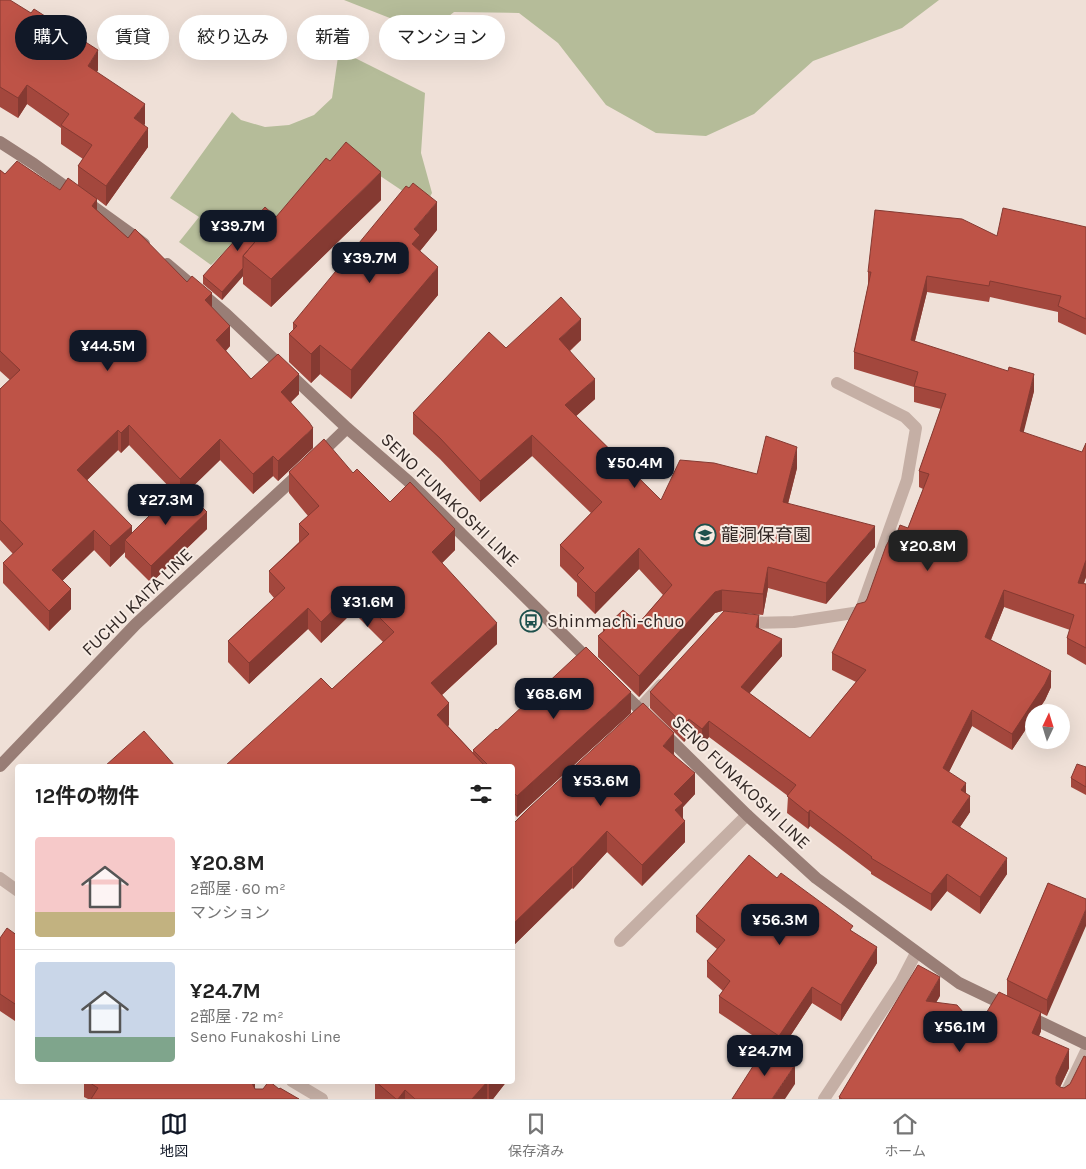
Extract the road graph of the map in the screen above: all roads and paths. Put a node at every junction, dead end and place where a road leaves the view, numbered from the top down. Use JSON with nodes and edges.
{"nodes":[{"id":1,"x":0,"y":142,"type":"edge"},
{"id":2,"x":837,"y":383,"type":"dead end"},
{"id":3,"x":347,"y":428,"type":"junction"},
{"id":4,"x":730,"y":621,"type":"edge"},
{"id":5,"x":671,"y":674,"type":"edge"},
{"id":6,"x":639,"y":714,"type":"junction"},
{"id":7,"x":0,"y":766,"type":"edge"},
{"id":8,"x":747,"y":815,"type":"junction"},
{"id":9,"x":0,"y":878,"type":"edge"},
{"id":10,"x":15,"y":889,"type":"edge"},
{"id":11,"x":620,"y":941,"type":"dead end"},
{"id":12,"x":916,"y":953,"type":"junction"},
{"id":13,"x":1086,"y":1044,"type":"edge"},
{"id":14,"x":1086,"y":1051,"type":"edge"},
{"id":15,"x":297,"y":1084,"type":"edge"},
{"id":16,"x":322,"y":1099,"type":"edge"},
{"id":17,"x":824,"y":1099,"type":"edge"},
{"id":18,"x":1063,"y":1099,"type":"edge"}],
"edges":[{"from":1,"to":3,"type":"main road"},
{"from":2,"to":4,"type":"street"},
{"from":3,"to":6,"type":"main road","name":"SENO FUNAKOSHI LINE"},
{"from":3,"to":7,"type":"main road","name":"FUCHU KAITA LINE"},
{"from":5,"to":6,"type":"street"},
{"from":6,"to":8,"type":"main road","name":"SENO FUNAKOSHI LINE"},
{"from":8,"to":11,"type":"street"},
{"from":8,"to":12,"type":"main road","name":"SENO FUNAKOSHI LINE"},
{"from":9,"to":10,"type":"street"},
{"from":12,"to":13,"type":"main road","name":"SENO FUNAKOSHI LINE"},
{"from":12,"to":17,"type":"street"},
{"from":14,"to":18,"type":"street"},
{"from":15,"to":16,"type":"street"}]}
